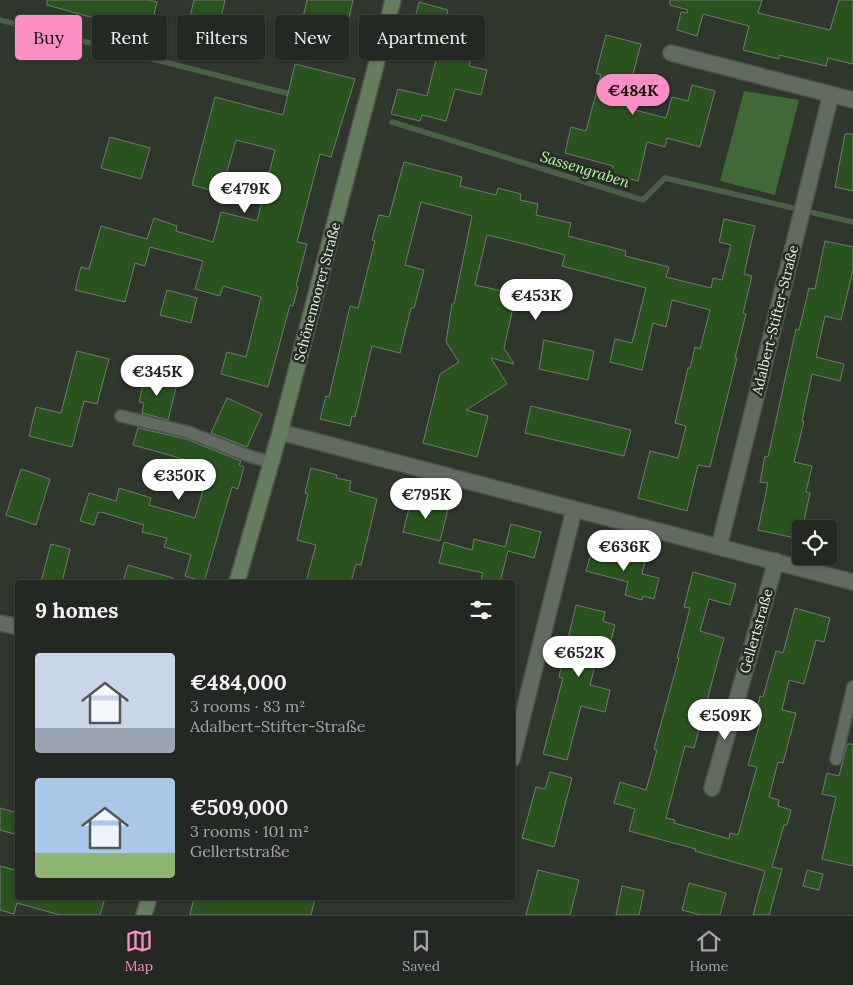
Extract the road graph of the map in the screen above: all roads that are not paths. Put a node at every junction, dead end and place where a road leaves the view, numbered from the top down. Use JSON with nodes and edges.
{"nodes":[{"id":1,"x":393,"y":0,"type":"edge"},
{"id":2,"x":670,"y":52,"type":"dead end"},
{"id":3,"x":831,"y":94,"type":"junction"},
{"id":4,"x":853,"y":100,"type":"edge"},
{"id":5,"x":121,"y":416,"type":"dead end"},
{"id":6,"x":280,"y":432,"type":"junction"},
{"id":7,"x":271,"y":462,"type":"junction"},
{"id":8,"x":574,"y":510,"type":"junction"},
{"id":9,"x":719,"y":547,"type":"junction"},
{"id":10,"x":776,"y":561,"type":"junction"},
{"id":11,"x":238,"y":580,"type":"edge"},
{"id":12,"x":853,"y":582,"type":"edge"},
{"id":13,"x":0,"y":622,"type":"edge"},
{"id":14,"x":15,"y":626,"type":"edge"},
{"id":15,"x":853,"y":687,"type":"edge"},
{"id":16,"x":515,"y":747,"type":"edge"},
{"id":17,"x":836,"y":759,"type":"dead end"},
{"id":18,"x":712,"y":788,"type":"dead end"},
{"id":19,"x":148,"y":900,"type":"edge"},
{"id":20,"x":144,"y":915,"type":"edge"}],
"edges":[{"from":1,"to":6,"type":"street","name":"Schönemoorer Straße"},
{"from":2,"to":3,"type":"street"},
{"from":3,"to":4,"type":"street"},
{"from":3,"to":9,"type":"street","name":"Adalbert-Stifter-Straße"},
{"from":5,"to":7,"type":"lane"},
{"from":6,"to":7,"type":"street","name":"Schönemoorer Straße"},
{"from":6,"to":8,"type":"street"},
{"from":7,"to":11,"type":"street","name":"Schönemoorer Straße"},
{"from":8,"to":9,"type":"street"},
{"from":8,"to":16,"type":"street"},
{"from":9,"to":10,"type":"street"},
{"from":10,"to":12,"type":"street"},
{"from":10,"to":18,"type":"street","name":"Gellertstraße"},
{"from":13,"to":14,"type":"street"},
{"from":15,"to":17,"type":"lane"},
{"from":19,"to":20,"type":"street"}]}
